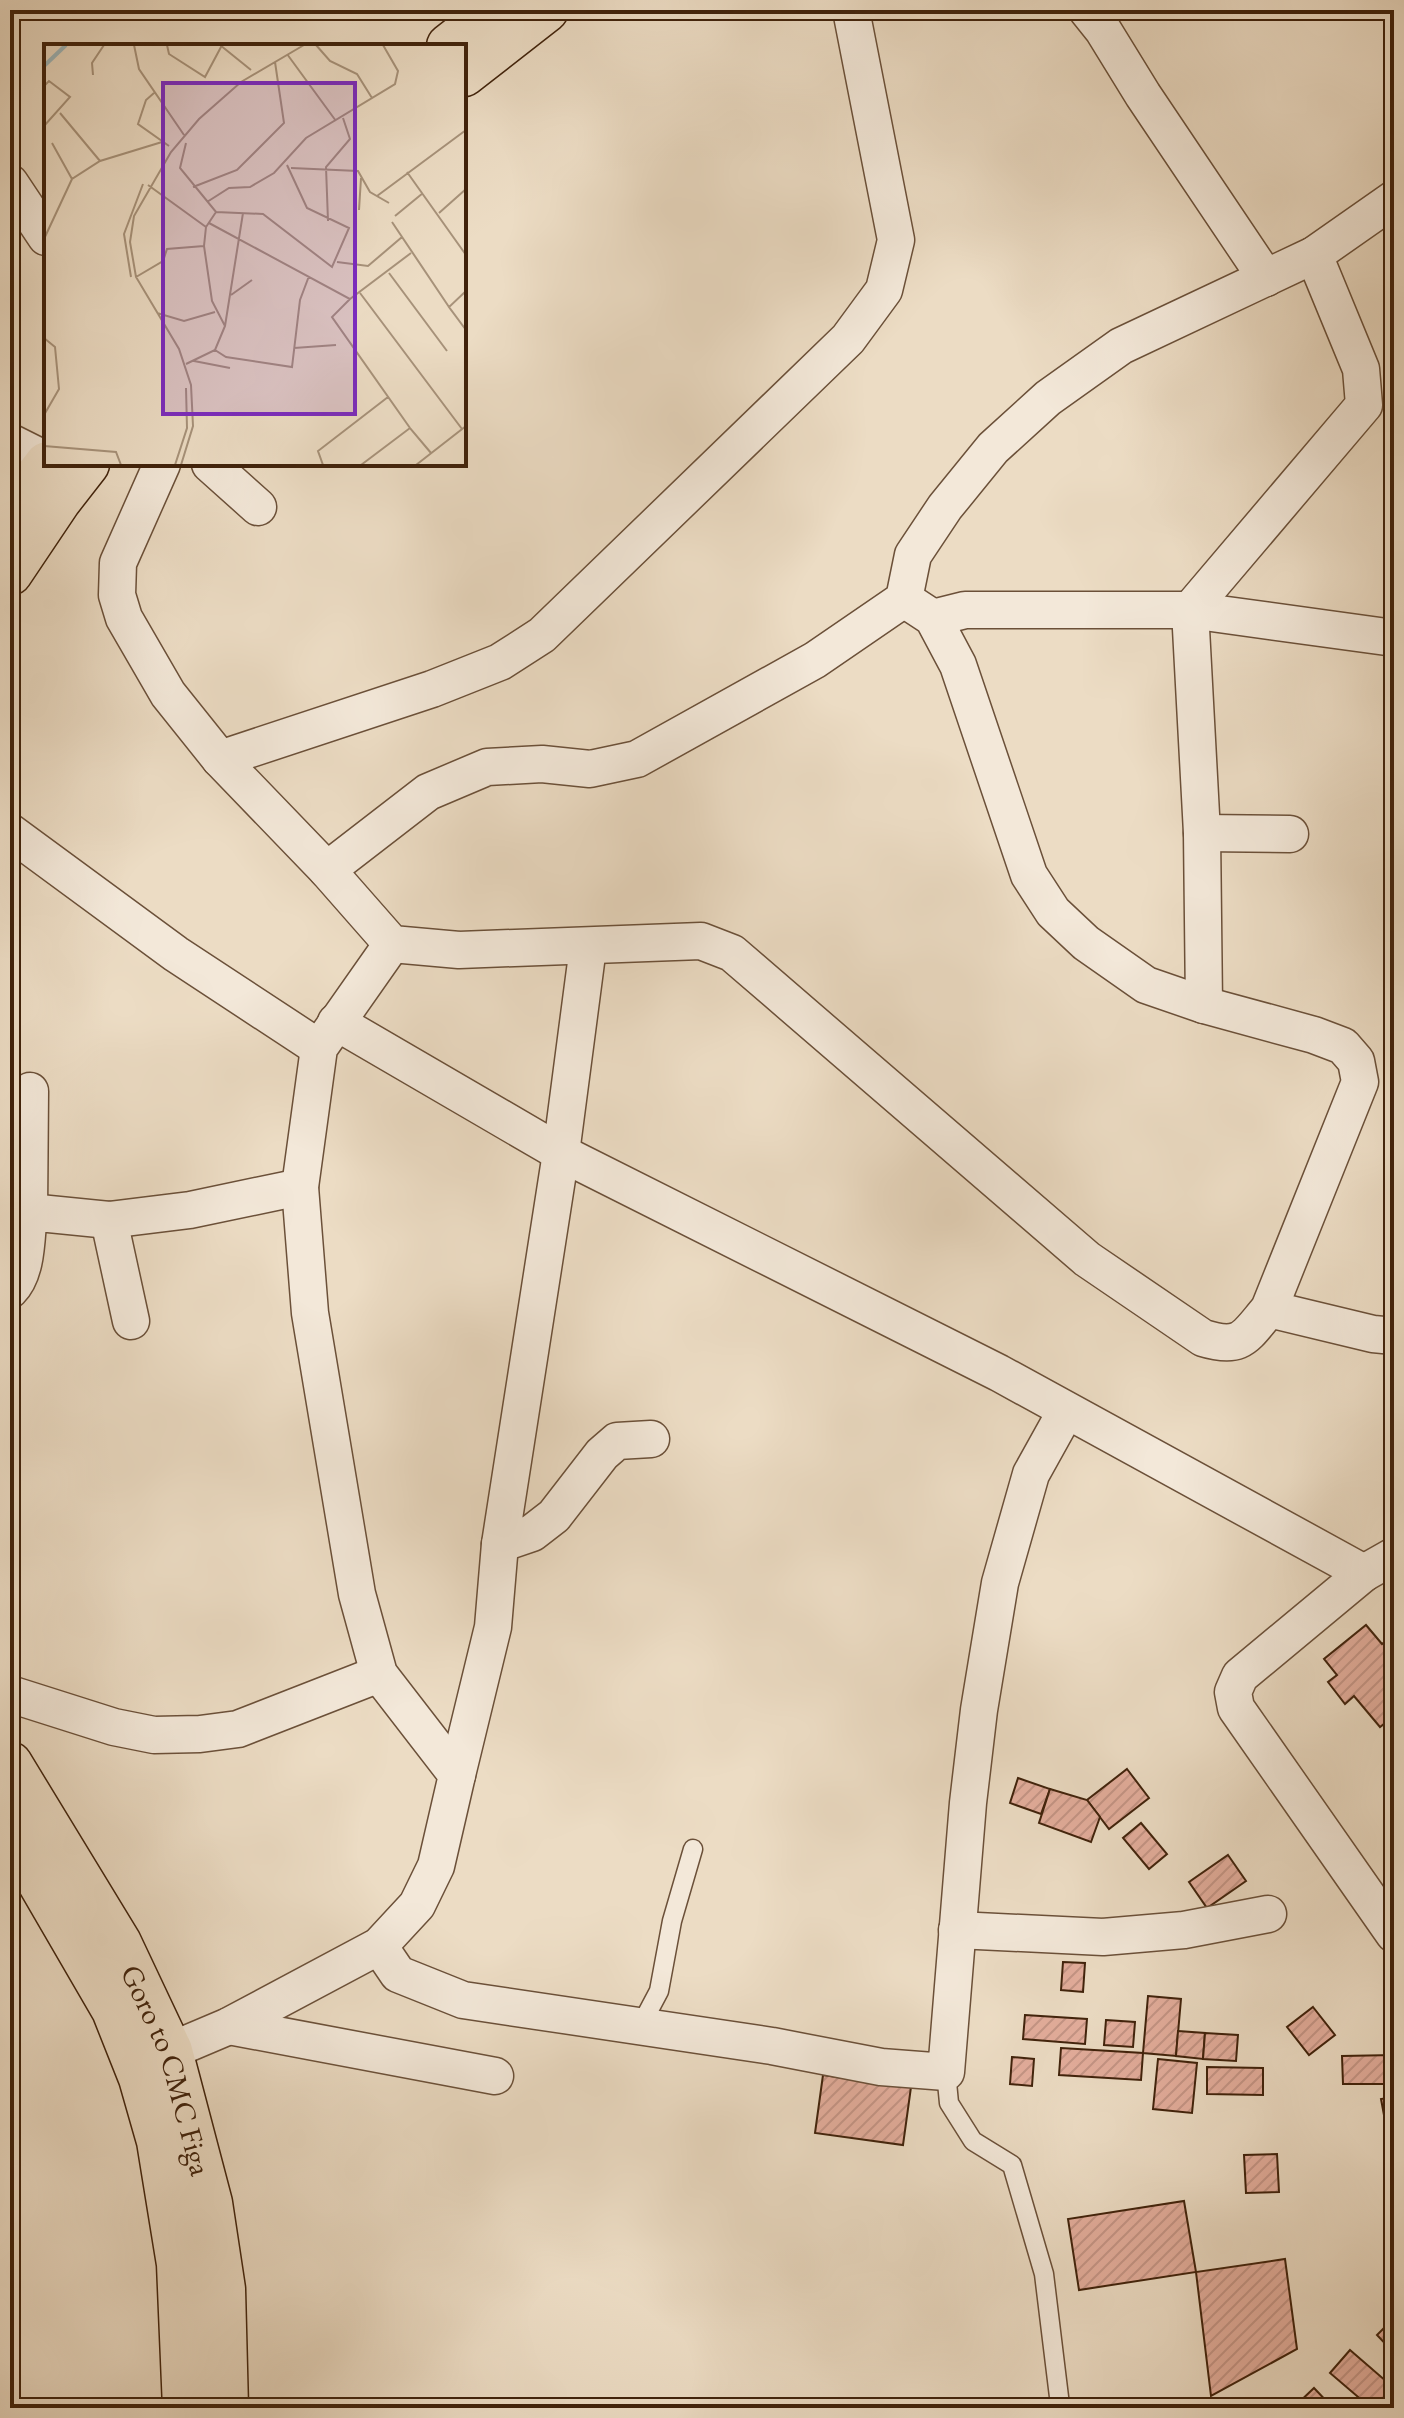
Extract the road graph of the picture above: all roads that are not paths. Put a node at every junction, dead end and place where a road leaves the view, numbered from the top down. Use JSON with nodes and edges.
{"nodes":[{"id":1,"x":495,"y":10,"type":"edge"},
{"id":2,"x":546,"y":10,"type":"edge"},
{"id":3,"x":851,"y":10,"type":"edge"},
{"id":4,"x":1087,"y":10,"type":"edge"},
{"id":5,"x":452,"y":44,"type":"edge"},
{"id":6,"x":466,"y":72,"type":"edge"},
{"id":7,"x":10,"y":183,"type":"edge"},
{"id":8,"x":1394,"y":199,"type":"edge"},
{"id":9,"x":44,"y":234,"type":"edge"},
{"id":10,"x":1314,"y":255,"type":"junction"},
{"id":11,"x":1266,"y":278,"type":"junction"},
{"id":12,"x":10,"y":442,"type":"edge"},
{"id":13,"x":80,"y":466,"type":"edge"},
{"id":14,"x":161,"y":466,"type":"edge"},
{"id":15,"x":212,"y":466,"type":"edge"},
{"id":16,"x":51,"y":475,"type":"edge"},
{"id":17,"x":258,"y":507,"type":"dead end"},
{"id":18,"x":10,"y":512,"type":"edge"},
{"id":19,"x":10,"y":573,"type":"edge"},
{"id":20,"x":918,"y":608,"type":"junction"},
{"id":21,"x":1190,"y":610,"type":"junction"},
{"id":22,"x":1394,"y":638,"type":"edge"},
{"id":23,"x":220,"y":759,"type":"junction"},
{"id":24,"x":10,"y":832,"type":"edge"},
{"id":25,"x":1202,"y":833,"type":"junction"},
{"id":26,"x":1290,"y":834,"type":"dead end"},
{"id":27,"x":327,"y":870,"type":"junction"},
{"id":28,"x":392,"y":944,"type":"junction"},
{"id":29,"x":588,"y":947,"type":"junction"},
{"id":30,"x":1204,"y":1005,"type":"junction"},
{"id":31,"x":328,"y":1035,"type":"junction"},
{"id":32,"x":30,"y":1091,"type":"dead end"},
{"id":33,"x":561,"y":1153,"type":"junction"},
{"id":34,"x":300,"y":1187,"type":"junction"},
{"id":35,"x":29,"y":1212,"type":"junction"},
{"id":36,"x":109,"y":1220,"type":"junction"},
{"id":37,"x":10,"y":1290,"type":"edge"},
{"id":38,"x":1269,"y":1309,"type":"junction"},
{"id":39,"x":131,"y":1321,"type":"dead end"},
{"id":40,"x":1394,"y":1336,"type":"edge"},
{"id":41,"x":1066,"y":1411,"type":"junction"},
{"id":42,"x":651,"y":1439,"type":"dead end"},
{"id":43,"x":500,"y":1544,"type":"junction"},
{"id":44,"x":1379,"y":1565,"type":"edge"},
{"id":45,"x":379,"y":1674,"type":"junction"},
{"id":46,"x":10,"y":1694,"type":"edge"},
{"id":47,"x":10,"y":1764,"type":"edge"},
{"id":48,"x":457,"y":1775,"type":"junction"},
{"id":49,"x":10,"y":1831,"type":"edge"},
{"id":50,"x":693,"y":1849,"type":"dead end"},
{"id":51,"x":1268,"y":1914,"type":"dead end"},
{"id":52,"x":957,"y":1930,"type":"junction"},
{"id":53,"x":1394,"y":1934,"type":"edge"},
{"id":54,"x":379,"y":1946,"type":"junction"},
{"id":55,"x":641,"y":2025,"type":"junction"},
{"id":56,"x":229,"y":2026,"type":"junction"},
{"id":57,"x":170,"y":2051,"type":"junction"},
{"id":58,"x":946,"y":2072,"type":"junction"},
{"id":59,"x":495,"y":2076,"type":"dead end"},
{"id":60,"x":1060,"y":2405,"type":"dead end"},
{"id":61,"x":185,"y":2408,"type":"edge"},
{"id":62,"x":226,"y":2408,"type":"edge"}],
"edges":[{"from":1,"to":5,"type":"main road"},
{"from":2,"to":6,"type":"main road"},
{"from":3,"to":23,"type":"street"},
{"from":4,"to":11,"type":"street"},
{"from":7,"to":9,"type":"street"},
{"from":8,"to":10,"type":"street"},
{"from":10,"to":11,"type":"street"},
{"from":10,"to":21,"type":"street"},
{"from":11,"to":20,"type":"street"},
{"from":12,"to":16,"type":"street"},
{"from":13,"to":16,"type":"main road"},
{"from":14,"to":23,"type":"street"},
{"from":15,"to":17,"type":"street"},
{"from":16,"to":18,"type":"main road"},
{"from":16,"to":19,"type":"main road"},
{"from":20,"to":21,"type":"street"},
{"from":20,"to":27,"type":"street"},
{"from":20,"to":30,"type":"street"},
{"from":21,"to":22,"type":"street"},
{"from":21,"to":25,"type":"street"},
{"from":23,"to":27,"type":"street"},
{"from":24,"to":31,"type":"street"},
{"from":25,"to":26,"type":"street"},
{"from":25,"to":30,"type":"street"},
{"from":27,"to":28,"type":"street"},
{"from":28,"to":29,"type":"street"},
{"from":28,"to":31,"type":"street"},
{"from":29,"to":33,"type":"street"},
{"from":29,"to":38,"type":"street"},
{"from":30,"to":38,"type":"street"},
{"from":31,"to":33,"type":"street"},
{"from":31,"to":34,"type":"street"},
{"from":32,"to":35,"type":"street"},
{"from":33,"to":41,"type":"street"},
{"from":33,"to":43,"type":"street"},
{"from":34,"to":36,"type":"street"},
{"from":34,"to":45,"type":"street"},
{"from":35,"to":36,"type":"street"},
{"from":35,"to":37,"type":"street"},
{"from":36,"to":39,"type":"street"},
{"from":38,"to":40,"type":"street"},
{"from":41,"to":44,"type":"street"},
{"from":41,"to":52,"type":"street"},
{"from":42,"to":43,"type":"street"},
{"from":43,"to":48,"type":"street"},
{"from":44,"to":53,"type":"street"},
{"from":45,"to":46,"type":"street"},
{"from":45,"to":48,"type":"street"},
{"from":47,"to":57,"type":"main road","name":"Goro to CMC Figa"},
{"from":48,"to":54,"type":"street"},
{"from":49,"to":61,"type":"main road"},
{"from":50,"to":55,"type":"lane"},
{"from":51,"to":52,"type":"street"},
{"from":52,"to":58,"type":"street"},
{"from":54,"to":55,"type":"street"},
{"from":54,"to":56,"type":"street"},
{"from":55,"to":58,"type":"street"},
{"from":56,"to":57,"type":"street"},
{"from":56,"to":59,"type":"street"},
{"from":57,"to":62,"type":"main road","name":"Goro to CMC Figa"},
{"from":58,"to":60,"type":"lane"}]}
